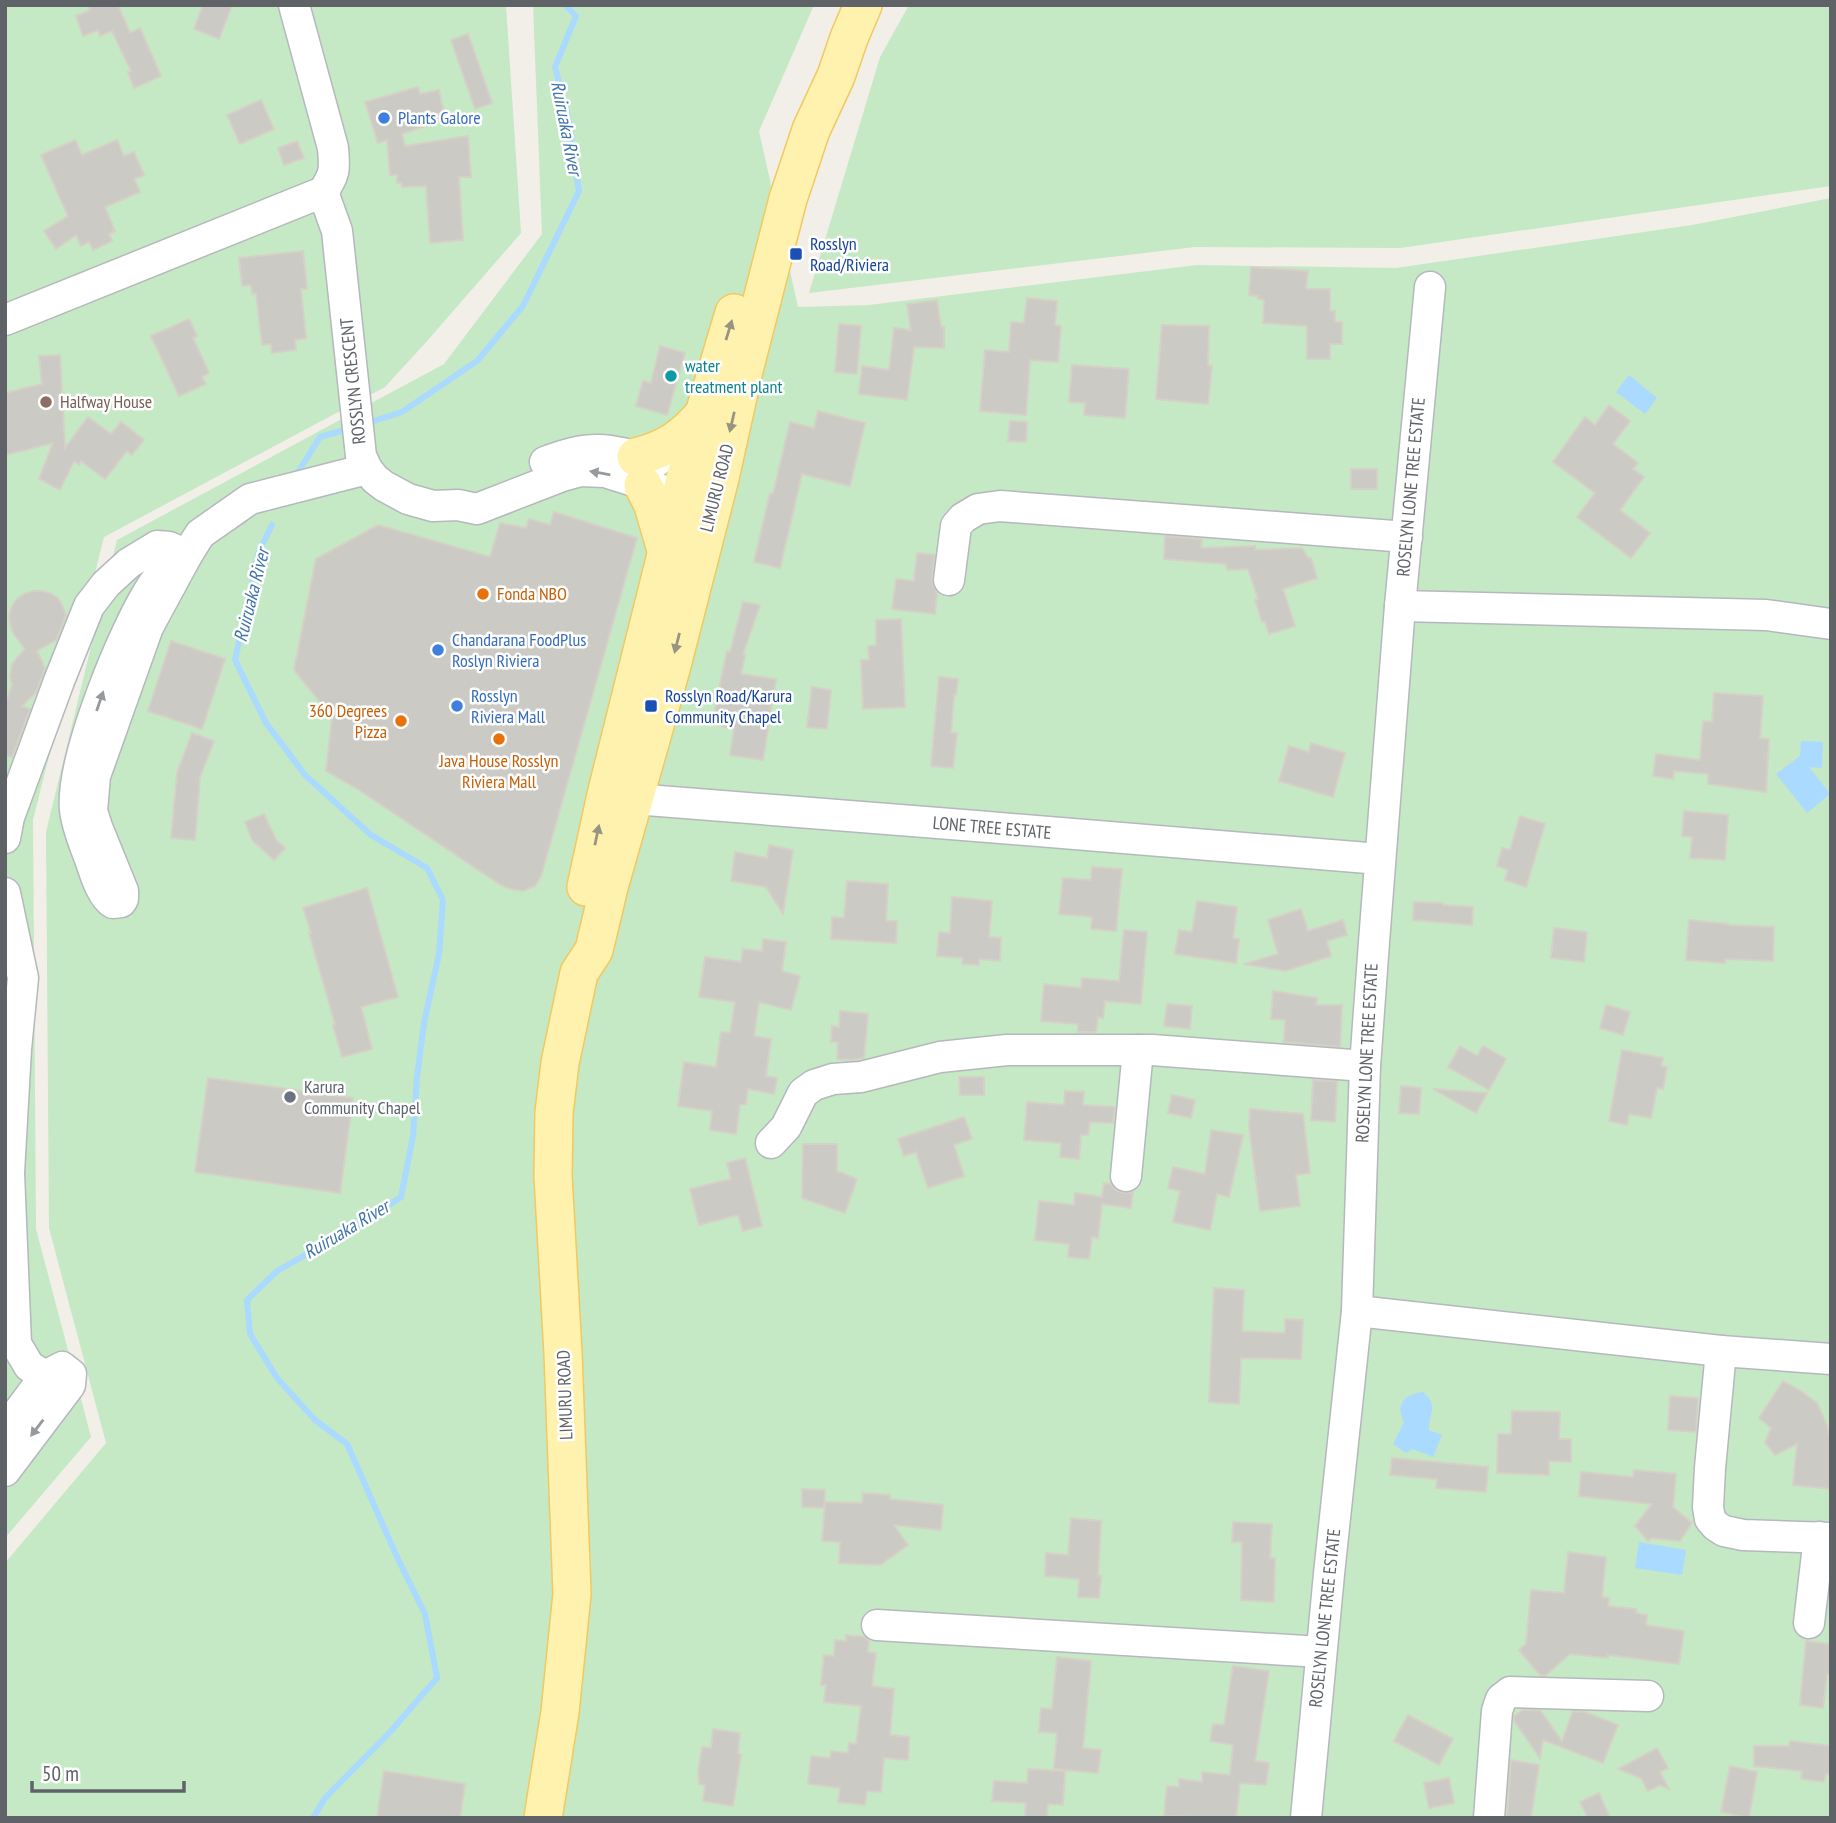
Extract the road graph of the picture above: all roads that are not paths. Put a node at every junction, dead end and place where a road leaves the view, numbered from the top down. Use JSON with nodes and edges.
{"nodes":[{"id":1,"x":294,"y":5,"type":"edge"},
{"id":2,"x":840,"y":5,"type":"edge"},
{"id":3,"x":863,"y":5,"type":"edge"},
{"id":4,"x":323,"y":192,"type":"junction"},
{"id":5,"x":1430,"y":287,"type":"dead end"},
{"id":6,"x":5,"y":320,"type":"edge"},
{"id":7,"x":704,"y":414,"type":"junction"},
{"id":8,"x":367,"y":469,"type":"junction"},
{"id":9,"x":639,"y":471,"type":"junction"},
{"id":10,"x":700,"y":487,"type":"junction"},
{"id":11,"x":1407,"y":537,"type":"junction"},
{"id":12,"x":666,"y":551,"type":"junction"},
{"id":13,"x":187,"y":555,"type":"junction"},
{"id":14,"x":950,"y":580,"type":"dead end"},
{"id":15,"x":1400,"y":606,"type":"junction"},
{"id":16,"x":1831,"y":624,"type":"edge"},
{"id":17,"x":620,"y":797,"type":"junction"},
{"id":18,"x":5,"y":838,"type":"edge"},
{"id":19,"x":1380,"y":859,"type":"junction"},
{"id":20,"x":5,"y":893,"type":"edge"},
{"id":21,"x":1138,"y":1050,"type":"junction"},
{"id":22,"x":1365,"y":1066,"type":"junction"},
{"id":23,"x":771,"y":1143,"type":"dead end"},
{"id":24,"x":1126,"y":1176,"type":"dead end"},
{"id":25,"x":1357,"y":1311,"type":"junction"},
{"id":26,"x":1721,"y":1351,"type":"junction"},
{"id":27,"x":1831,"y":1359,"type":"edge"},
{"id":28,"x":46,"y":1376,"type":"junction"},
{"id":29,"x":5,"y":1430,"type":"edge"},
{"id":30,"x":5,"y":1471,"type":"edge"},
{"id":31,"x":1825,"y":1537,"type":"edge"},
{"id":32,"x":1810,"y":1623,"type":"dead end"},
{"id":33,"x":877,"y":1625,"type":"dead end"},
{"id":34,"x":1321,"y":1652,"type":"junction"},
{"id":35,"x":1648,"y":1696,"type":"dead end"},
{"id":36,"x":543,"y":1818,"type":"edge"},
{"id":37,"x":1306,"y":1818,"type":"edge"},
{"id":38,"x":1489,"y":1818,"type":"edge"}],
"edges":[{"from":1,"to":4,"type":"street"},
{"from":7,"to":2,"type":"main road","name":"LIMURU ROAD","one_way":true},
{"from":3,"to":10,"type":"main road","name":"LIMURU ROAD","one_way":true},
{"from":4,"to":6,"type":"street"},
{"from":4,"to":8,"type":"street","name":"ROSSLYN CRESCENT"},
{"from":5,"to":11,"type":"street","name":"ROSELYN LONE TREE ESTATE"},
{"from":7,"to":9,"type":"main road"},
{"from":7,"to":10,"type":"main road","name":"LIMURU ROAD"},
{"from":8,"to":9,"type":"street","name":"ROSSLYN CRESCENT"},
{"from":8,"to":13,"type":"street"},
{"from":9,"to":10,"type":"street"},
{"from":9,"to":12,"type":"main road"},
{"from":10,"to":12,"type":"main road","name":"LIMURU ROAD"},
{"from":10,"to":17,"type":"main road","name":"LIMURU ROAD","one_way":true},
{"from":11,"to":14,"type":"street"},
{"from":11,"to":15,"type":"street","name":"ROSELYN LONE TREE ESTATE"},
{"from":12,"to":17,"type":"main road","name":"LIMURU ROAD"},
{"from":13,"to":13,"type":"street","one_way":true},
{"from":13,"to":18,"type":"street"},
{"from":15,"to":16,"type":"street"},
{"from":15,"to":19,"type":"street","name":"ROSELYN LONE TREE ESTATE"},
{"from":17,"to":19,"type":"street","name":"LONE TREE ESTATE"},
{"from":17,"to":36,"type":"main road","name":"LIMURU ROAD"},
{"from":19,"to":22,"type":"street","name":"ROSELYN LONE TREE ESTATE"},
{"from":20,"to":28,"type":"street"},
{"from":21,"to":22,"type":"street"},
{"from":21,"to":23,"type":"street"},
{"from":21,"to":24,"type":"street"},
{"from":22,"to":25,"type":"street","name":"ROSELYN LONE TREE ESTATE"},
{"from":25,"to":26,"type":"street"},
{"from":25,"to":34,"type":"street","name":"ROSELYN LONE TREE ESTATE"},
{"from":26,"to":27,"type":"street"},
{"from":26,"to":31,"type":"street"},
{"from":28,"to":29,"type":"street"},
{"from":28,"to":30,"type":"street","one_way":true},
{"from":31,"to":32,"type":"street"},
{"from":33,"to":34,"type":"street"},
{"from":34,"to":37,"type":"street","name":"ROSELYN LONE TREE ESTATE"},
{"from":35,"to":38,"type":"street"}]}
